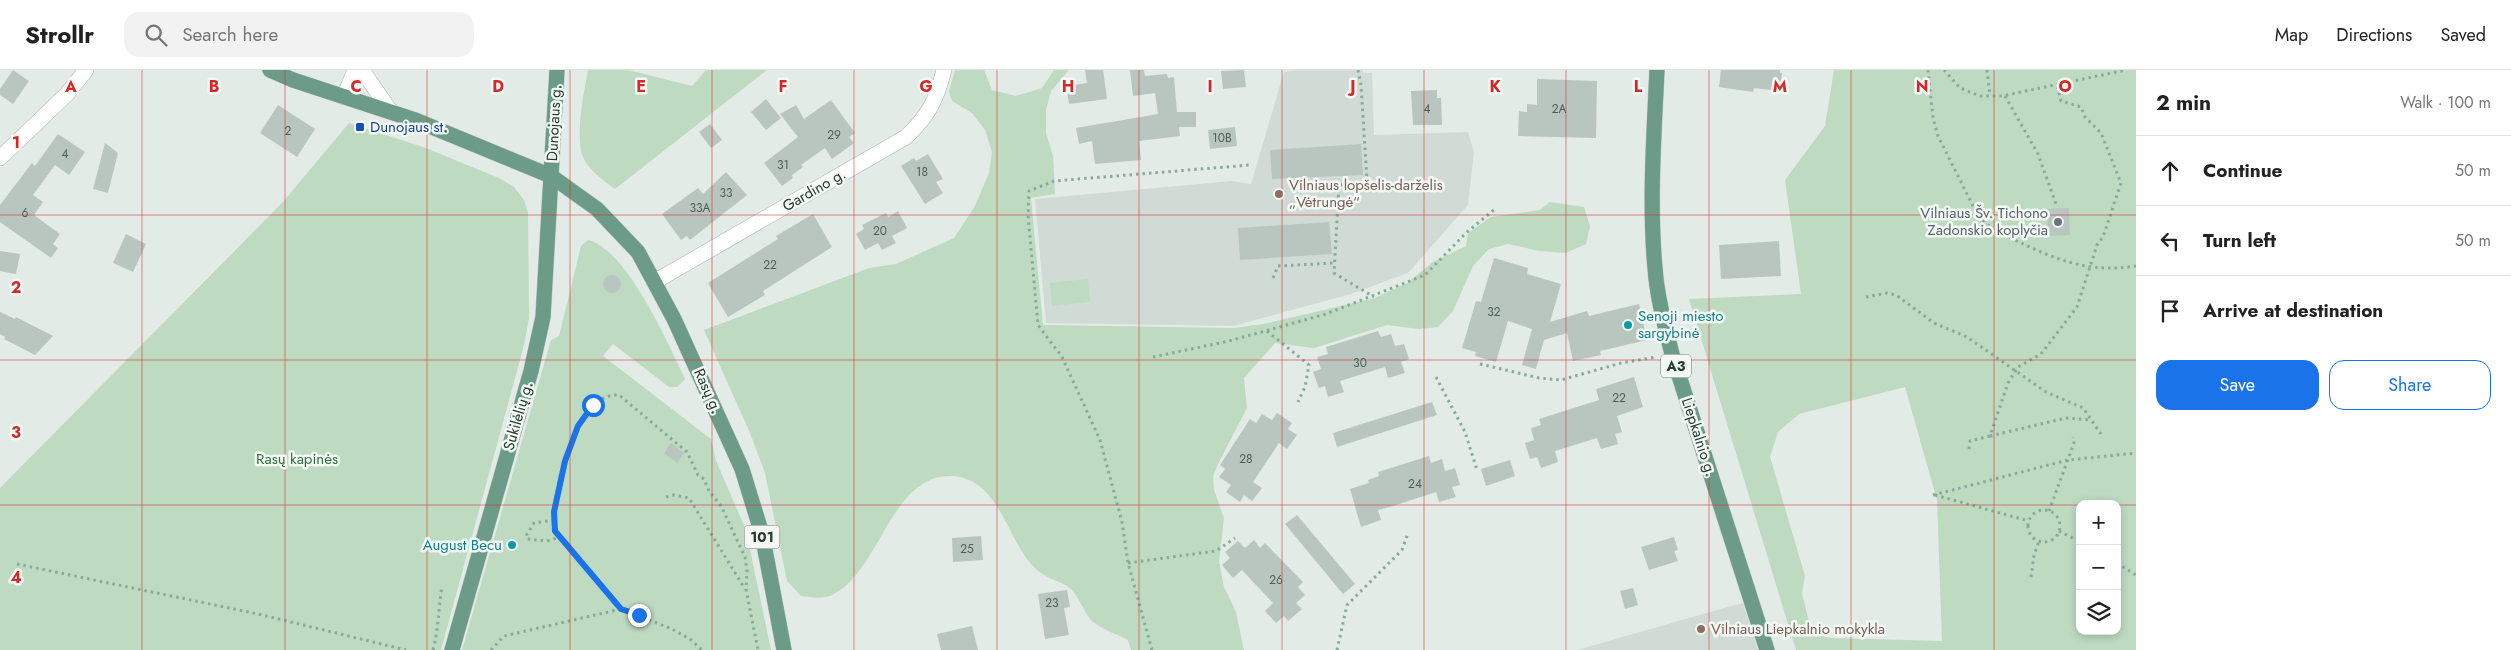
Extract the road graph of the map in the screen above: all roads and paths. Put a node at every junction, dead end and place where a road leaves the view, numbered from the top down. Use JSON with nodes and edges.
{"nodes":[{"id":1,"x":86,"y":70,"type":"edge"},
{"id":2,"x":270,"y":70,"type":"edge"},
{"id":3,"x":356,"y":70,"type":"edge"},
{"id":4,"x":362,"y":70,"type":"edge"},
{"id":5,"x":557,"y":70,"type":"edge"},
{"id":6,"x":944,"y":70,"type":"edge"},
{"id":7,"x":1358,"y":70,"type":"edge"},
{"id":8,"x":1657,"y":70,"type":"edge"},
{"id":9,"x":1928,"y":70,"type":"edge"},
{"id":10,"x":1944,"y":70,"type":"edge"},
{"id":11,"x":1987,"y":70,"type":"edge"},
{"id":12,"x":2126,"y":70,"type":"edge"},
{"id":13,"x":2058,"y":85,"type":"junction"},
{"id":14,"x":1990,"y":96,"type":"junction"},
{"id":15,"x":2005,"y":96,"type":"junction"},
{"id":16,"x":344,"y":97,"type":"junction"},
{"id":17,"x":391,"y":112,"type":"junction"},
{"id":18,"x":0,"y":158,"type":"edge"},
{"id":19,"x":1250,"y":165,"type":"dead end"},
{"id":20,"x":551,"y":176,"type":"junction"},
{"id":21,"x":2056,"y":204,"type":"dead end"},
{"id":22,"x":1495,"y":209,"type":"dead end"},
{"id":23,"x":1334,"y":262,"type":"junction"},
{"id":24,"x":2136,"y":266,"type":"edge"},
{"id":25,"x":2088,"y":268,"type":"junction"},
{"id":26,"x":1273,"y":278,"type":"dead end"},
{"id":27,"x":654,"y":282,"type":"junction"},
{"id":28,"x":1374,"y":297,"type":"junction"},
{"id":29,"x":1866,"y":298,"type":"dead end"},
{"id":30,"x":1267,"y":330,"type":"junction"},
{"id":31,"x":1672,"y":354,"type":"junction"},
{"id":32,"x":1153,"y":357,"type":"dead end"},
{"id":33,"x":1480,"y":364,"type":"dead end"},
{"id":34,"x":2016,"y":370,"type":"junction"},
{"id":35,"x":1436,"y":377,"type":"dead end"},
{"id":36,"x":1298,"y":402,"type":"dead end"},
{"id":37,"x":2091,"y":420,"type":"junction"},
{"id":38,"x":2100,"y":434,"type":"dead end"},
{"id":39,"x":1990,"y":436,"type":"junction"},
{"id":40,"x":2073,"y":437,"type":"dead end"},
{"id":41,"x":1969,"y":449,"type":"dead end"},
{"id":42,"x":2136,"y":453,"type":"edge"},
{"id":43,"x":2068,"y":460,"type":"junction"},
{"id":44,"x":1477,"y":470,"type":"dead end"},
{"id":45,"x":666,"y":497,"type":"dead end"},
{"id":46,"x":2049,"y":511,"type":"junction"},
{"id":47,"x":554,"y":520,"type":"junction"},
{"id":48,"x":2029,"y":521,"type":"junction"},
{"id":49,"x":2059,"y":531,"type":"junction"},
{"id":50,"x":1408,"y":533,"type":"dead end"},
{"id":51,"x":560,"y":537,"type":"junction"},
{"id":52,"x":1235,"y":538,"type":"dead end"},
{"id":53,"x":2076,"y":540,"type":"edge"},
{"id":54,"x":2039,"y":541,"type":"junction"},
{"id":55,"x":1128,"y":563,"type":"junction"},
{"id":56,"x":17,"y":564,"type":"dead end"},
{"id":57,"x":2121,"y":566,"type":"edge"},
{"id":58,"x":2136,"y":575,"type":"edge"},
{"id":59,"x":2031,"y":578,"type":"dead end"},
{"id":60,"x":442,"y":587,"type":"dead end"},
{"id":61,"x":746,"y":589,"type":"junction"},
{"id":62,"x":621,"y":609,"type":"junction"},
{"id":63,"x":406,"y":650,"type":"edge"},
{"id":64,"x":433,"y":650,"type":"edge"},
{"id":65,"x":452,"y":650,"type":"edge"},
{"id":66,"x":491,"y":650,"type":"edge"},
{"id":67,"x":702,"y":650,"type":"edge"},
{"id":68,"x":758,"y":650,"type":"edge"},
{"id":69,"x":784,"y":650,"type":"edge"},
{"id":70,"x":1152,"y":650,"type":"edge"},
{"id":71,"x":1337,"y":650,"type":"edge"},
{"id":72,"x":1767,"y":650,"type":"edge"}],
"edges":[{"from":1,"to":18,"type":"street"},
{"from":2,"to":16,"type":"main road","number":"101"},
{"from":3,"to":16,"type":"street"},
{"from":4,"to":17,"type":"street"},
{"from":5,"to":20,"type":"main road","name":"Dunojaus g."},
{"from":6,"to":27,"type":"street","name":"Gardino g."},
{"from":7,"to":23,"type":"path"},
{"from":8,"to":31,"type":"main road","name":"Liepkalnio g.","number":"A3"},
{"from":9,"to":25,"type":"path"},
{"from":10,"to":14,"type":"path"},
{"from":11,"to":14,"type":"path"},
{"from":12,"to":13,"type":"path"},
{"from":13,"to":15,"type":"path"},
{"from":13,"to":25,"type":"path"},
{"from":14,"to":15,"type":"path"},
{"from":15,"to":21,"type":"path"},
{"from":16,"to":17,"type":"main road","number":"101"},
{"from":17,"to":20,"type":"main road","number":"101"},
{"from":19,"to":55,"type":"path"},
{"from":20,"to":27,"type":"main road","name":"Rasų g.","number":"101"},
{"from":20,"to":65,"type":"main road","name":"Sukilėlių g."},
{"from":22,"to":28,"type":"path"},
{"from":23,"to":26,"type":"path"},
{"from":23,"to":28,"type":"path"},
{"from":24,"to":25,"type":"path"},
{"from":25,"to":34,"type":"path"},
{"from":27,"to":69,"type":"main road","name":"Rasų g.","number":"101"},
{"from":28,"to":30,"type":"path"},
{"from":29,"to":34,"type":"path"},
{"from":30,"to":32,"type":"path"},
{"from":30,"to":36,"type":"path"},
{"from":31,"to":33,"type":"path"},
{"from":31,"to":72,"type":"main road","name":"Liepkalnio g.","number":"A3"},
{"from":34,"to":37,"type":"path"},
{"from":34,"to":39,"type":"path"},
{"from":35,"to":44,"type":"path"},
{"from":37,"to":38,"type":"path"},
{"from":37,"to":39,"type":"path"},
{"from":39,"to":41,"type":"path"},
{"from":40,"to":43,"type":"path"},
{"from":42,"to":43,"type":"path"},
{"from":43,"to":46,"type":"path"},
{"from":43,"to":48,"type":"path"},
{"from":45,"to":61,"type":"path"},
{"from":46,"to":48,"type":"path"},
{"from":46,"to":49,"type":"path"},
{"from":47,"to":51,"type":"path"},
{"from":47,"to":51,"type":"path"},
{"from":47,"to":61,"type":"path"},
{"from":48,"to":54,"type":"path"},
{"from":49,"to":53,"type":"path"},
{"from":49,"to":54,"type":"path"},
{"from":50,"to":71,"type":"path"},
{"from":51,"to":62,"type":"path"},
{"from":52,"to":55,"type":"path"},
{"from":54,"to":59,"type":"path"},
{"from":55,"to":70,"type":"path"},
{"from":56,"to":63,"type":"path"},
{"from":57,"to":58,"type":"path"},
{"from":60,"to":64,"type":"path"},
{"from":61,"to":68,"type":"path"},
{"from":62,"to":66,"type":"path"},
{"from":62,"to":67,"type":"path"}]}
